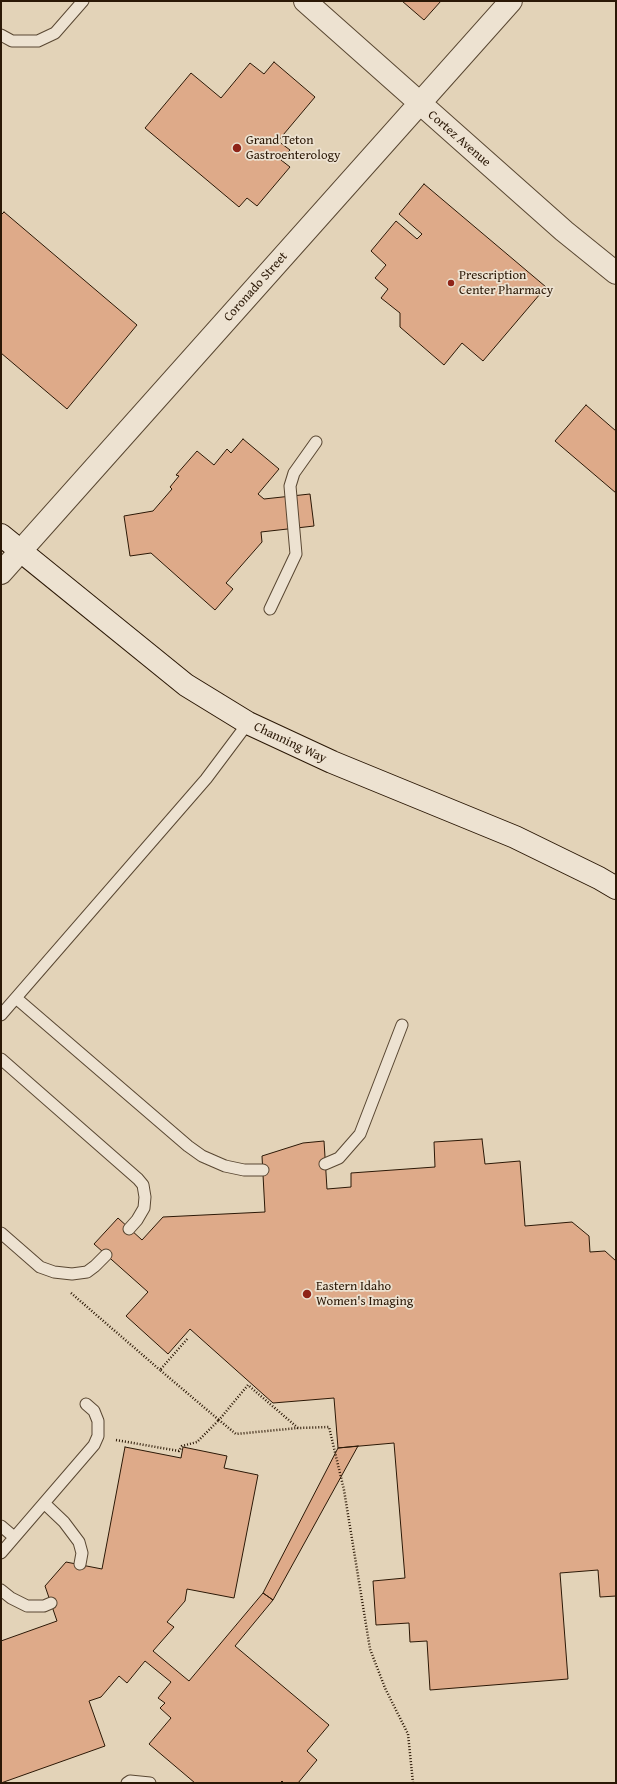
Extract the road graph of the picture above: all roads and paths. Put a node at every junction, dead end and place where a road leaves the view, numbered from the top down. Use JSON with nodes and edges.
{"nodes":[{"id":1,"x":83,"y":1,"type":"edge"},
{"id":2,"x":305,"y":1,"type":"edge"},
{"id":3,"x":511,"y":1,"type":"edge"},
{"id":4,"x":1,"y":35,"type":"edge"},
{"id":5,"x":420,"y":104,"type":"junction"},
{"id":6,"x":616,"y":273,"type":"edge"},
{"id":7,"x":316,"y":442,"type":"dead end"},
{"id":8,"x":1,"y":535,"type":"edge"},
{"id":9,"x":20,"y":552,"type":"junction"},
{"id":10,"x":1,"y":574,"type":"edge"},
{"id":11,"x":270,"y":609,"type":"dead end"},
{"id":12,"x":248,"y":723,"type":"junction"},
{"id":13,"x":616,"y":888,"type":"edge"},
{"id":14,"x":16,"y":998,"type":"junction"},
{"id":15,"x":1,"y":1015,"type":"edge"},
{"id":16,"x":402,"y":1025,"type":"dead end"},
{"id":17,"x":1,"y":1059,"type":"edge"},
{"id":18,"x":325,"y":1164,"type":"dead end"},
{"id":19,"x":263,"y":1170,"type":"dead end"},
{"id":20,"x":130,"y":1229,"type":"dead end"},
{"id":21,"x":1,"y":1233,"type":"edge"},
{"id":22,"x":106,"y":1255,"type":"dead end"},
{"id":23,"x":69,"y":1288,"type":"dead end"},
{"id":24,"x":188,"y":1338,"type":"dead end"},
{"id":25,"x":160,"y":1370,"type":"junction"},
{"id":26,"x":86,"y":1404,"type":"dead end"},
{"id":27,"x":219,"y":1420,"type":"junction"},
{"id":28,"x":298,"y":1428,"type":"junction"},
{"id":29,"x":114,"y":1440,"type":"dead end"},
{"id":30,"x":44,"y":1503,"type":"junction"},
{"id":31,"x":1,"y":1526,"type":"edge"},
{"id":32,"x":14,"y":1538,"type":"junction"},
{"id":33,"x":1,"y":1553,"type":"edge"},
{"id":34,"x":80,"y":1564,"type":"dead end"},
{"id":35,"x":1,"y":1590,"type":"edge"},
{"id":36,"x":51,"y":1603,"type":"dead end"},
{"id":37,"x":127,"y":1783,"type":"edge"},
{"id":38,"x":150,"y":1783,"type":"edge"},
{"id":39,"x":413,"y":1783,"type":"edge"}],
"edges":[{"from":1,"to":4,"type":"lane"},
{"from":2,"to":5,"type":"street","name":"Cortez Avenue"},
{"from":3,"to":5,"type":"street","name":"Coronado Street"},
{"from":5,"to":6,"type":"street","name":"Cortez Avenue"},
{"from":5,"to":9,"type":"street","name":"Coronado Street"},
{"from":7,"to":11,"type":"lane"},
{"from":8,"to":9,"type":"street","name":"Channing Way"},
{"from":9,"to":10,"type":"street","name":"Coronado Street"},
{"from":9,"to":12,"type":"street","name":"Channing Way"},
{"from":12,"to":13,"type":"street","name":"Channing Way"},
{"from":12,"to":14,"type":"lane"},
{"from":14,"to":15,"type":"lane"},
{"from":14,"to":19,"type":"lane"},
{"from":16,"to":18,"type":"lane"},
{"from":17,"to":20,"type":"lane"},
{"from":21,"to":22,"type":"lane"},
{"from":23,"to":25,"type":"path"},
{"from":24,"to":25,"type":"path"},
{"from":25,"to":27,"type":"path"},
{"from":26,"to":30,"type":"lane"},
{"from":27,"to":28,"type":"path"},
{"from":27,"to":28,"type":"path"},
{"from":27,"to":29,"type":"path"},
{"from":28,"to":39,"type":"path"},
{"from":30,"to":32,"type":"lane"},
{"from":30,"to":34,"type":"lane"},
{"from":31,"to":32,"type":"lane"},
{"from":32,"to":33,"type":"lane"},
{"from":35,"to":36,"type":"lane"},
{"from":37,"to":38,"type":"lane"}]}
